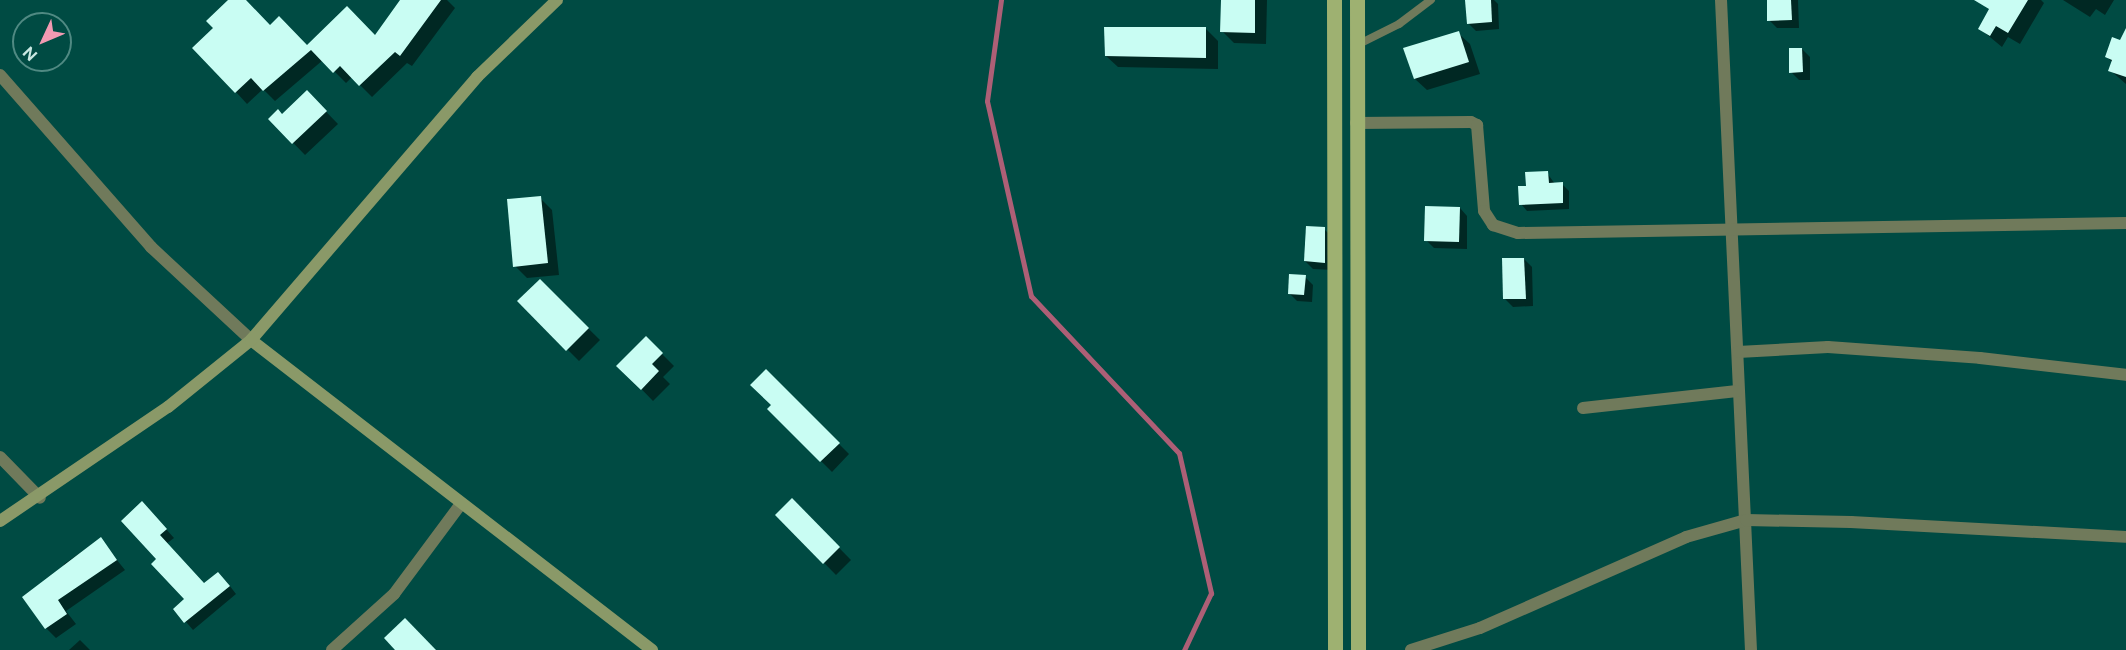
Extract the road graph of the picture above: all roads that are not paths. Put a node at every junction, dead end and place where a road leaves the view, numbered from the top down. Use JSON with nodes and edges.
{"nodes":[{"id":1,"x":557,"y":0,"type":"edge"},
{"id":2,"x":1334,"y":0,"type":"edge"},
{"id":3,"x":1357,"y":0,"type":"edge"},
{"id":4,"x":1431,"y":0,"type":"edge"},
{"id":5,"x":1721,"y":0,"type":"edge"},
{"id":6,"x":1356,"y":46,"type":"junction"},
{"id":7,"x":0,"y":75,"type":"edge"},
{"id":8,"x":1356,"y":123,"type":"junction"},
{"id":9,"x":2126,"y":223,"type":"edge"},
{"id":10,"x":1731,"y":231,"type":"junction"},
{"id":11,"x":251,"y":340,"type":"junction"},
{"id":12,"x":1738,"y":352,"type":"junction"},
{"id":13,"x":2126,"y":375,"type":"edge"},
{"id":14,"x":1737,"y":391,"type":"junction"},
{"id":15,"x":1583,"y":408,"type":"dead end"},
{"id":16,"x":0,"y":458,"type":"edge"},
{"id":17,"x":40,"y":498,"type":"junction"},
{"id":18,"x":460,"y":505,"type":"junction"},
{"id":19,"x":1746,"y":520,"type":"junction"},
{"id":20,"x":0,"y":521,"type":"edge"},
{"id":21,"x":2126,"y":537,"type":"edge"},
{"id":22,"x":336,"y":649,"type":"edge"},
{"id":23,"x":652,"y":650,"type":"edge"},
{"id":24,"x":1335,"y":650,"type":"edge"},
{"id":25,"x":1358,"y":650,"type":"edge"},
{"id":26,"x":1411,"y":650,"type":"edge"},
{"id":27,"x":1751,"y":650,"type":"edge"}],
"edges":[{"from":1,"to":11,"type":"street"},
{"from":2,"to":24,"type":"main road"},
{"from":3,"to":6,"type":"main road"},
{"from":4,"to":6,"type":"lane"},
{"from":5,"to":10,"type":"street"},
{"from":6,"to":8,"type":"main road"},
{"from":7,"to":11,"type":"street"},
{"from":8,"to":10,"type":"street"},
{"from":8,"to":25,"type":"main road"},
{"from":9,"to":10,"type":"street"},
{"from":10,"to":12,"type":"street"},
{"from":11,"to":17,"type":"street"},
{"from":11,"to":18,"type":"street"},
{"from":12,"to":13,"type":"street"},
{"from":12,"to":14,"type":"street"},
{"from":14,"to":15,"type":"street"},
{"from":14,"to":19,"type":"street"},
{"from":16,"to":17,"type":"street"},
{"from":17,"to":20,"type":"street"},
{"from":18,"to":22,"type":"street"},
{"from":18,"to":23,"type":"street"},
{"from":19,"to":21,"type":"street"},
{"from":19,"to":26,"type":"street"},
{"from":19,"to":27,"type":"street"}]}
